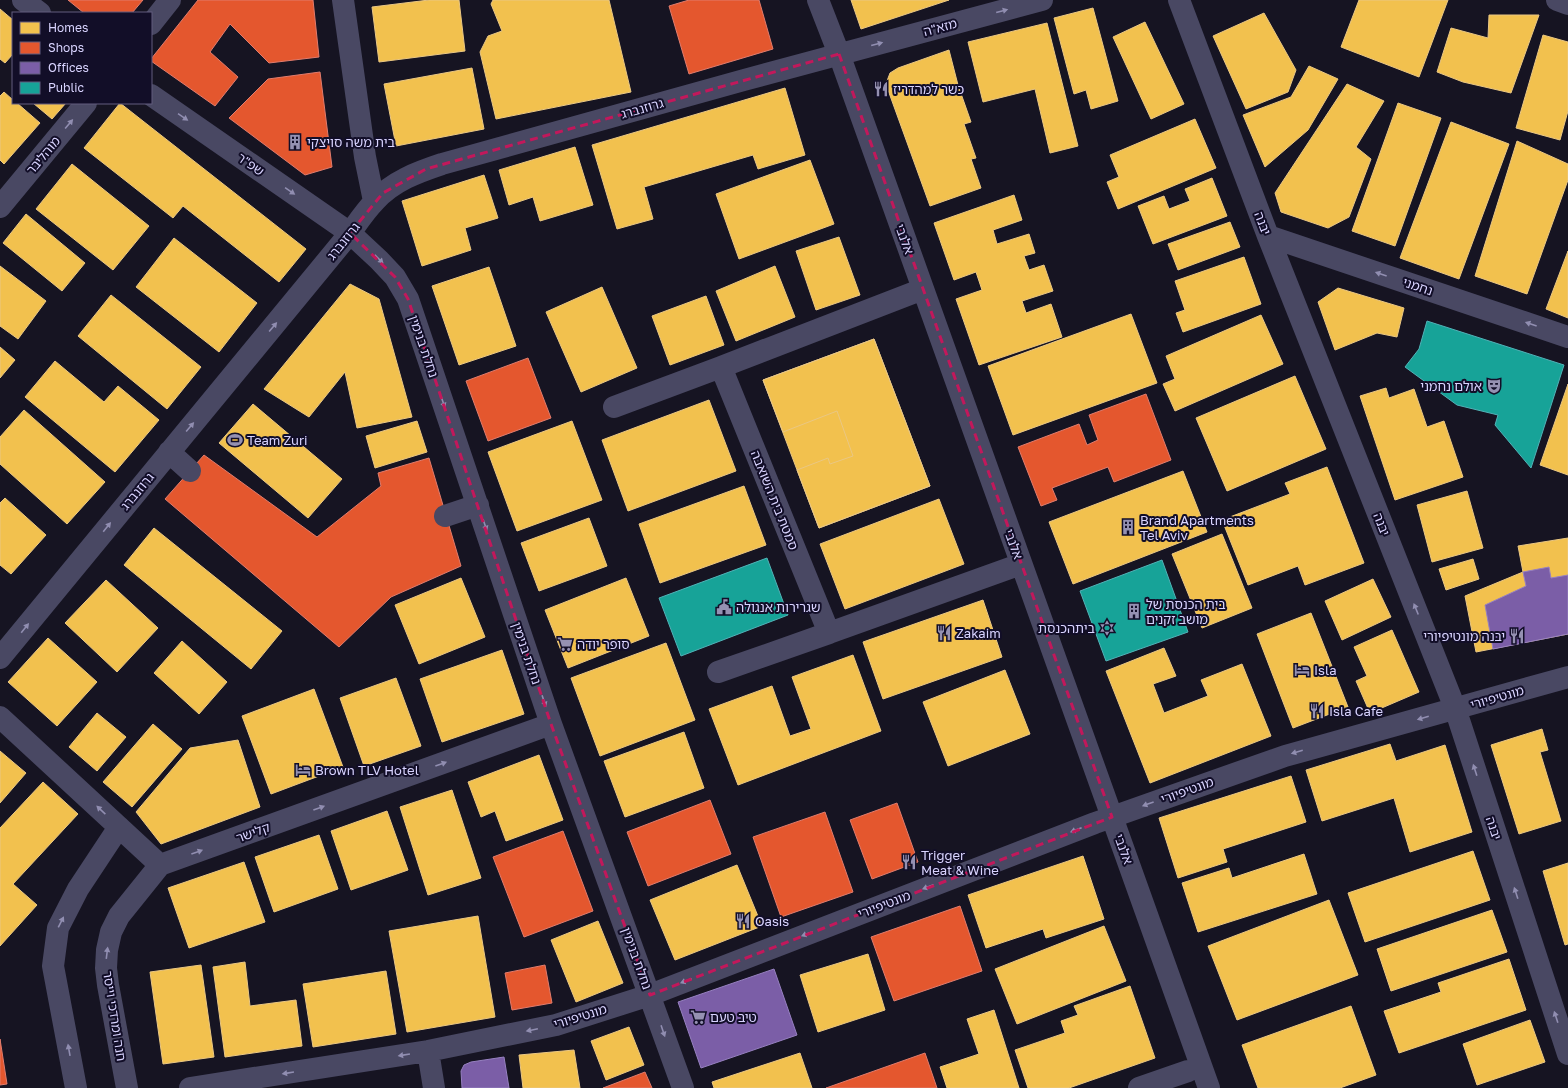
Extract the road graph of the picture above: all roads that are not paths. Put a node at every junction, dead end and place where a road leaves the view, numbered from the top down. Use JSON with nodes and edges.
{"nodes":[{"id":1,"x":23,"y":0,"type":"edge"},
{"id":2,"x":170,"y":0,"type":"edge"},
{"id":3,"x":343,"y":0,"type":"edge"},
{"id":4,"x":818,"y":0,"type":"edge"},
{"id":5,"x":1042,"y":0,"type":"edge"},
{"id":6,"x":1179,"y":0,"type":"edge"},
{"id":7,"x":1557,"y":0,"type":"edge"},
{"id":8,"x":1568,"y":4,"type":"edge"},
{"id":9,"x":39,"y":12,"type":"edge"},
{"id":10,"x":152,"y":23,"type":"edge"},
{"id":11,"x":839,"y":54,"type":"junction"},
{"id":12,"x":152,"y":96,"type":"edge"},
{"id":13,"x":85,"y":104,"type":"edge"},
{"id":14,"x":374,"y":201,"type":"junction"},
{"id":15,"x":0,"y":208,"type":"edge"},
{"id":16,"x":350,"y":233,"type":"junction"},
{"id":17,"x":1268,"y":236,"type":"junction"},
{"id":18,"x":923,"y":289,"type":"junction"},
{"id":19,"x":1568,"y":337,"type":"edge"},
{"id":20,"x":721,"y":367,"type":"junction"},
{"id":21,"x":614,"y":407,"type":"dead end"},
{"id":22,"x":169,"y":452,"type":"junction"},
{"id":23,"x":190,"y":471,"type":"dead end"},
{"id":24,"x":478,"y":505,"type":"junction"},
{"id":25,"x":446,"y":516,"type":"dead end"},
{"id":26,"x":1021,"y":564,"type":"junction"},
{"id":27,"x":829,"y":633,"type":"junction"},
{"id":28,"x":0,"y":658,"type":"edge"},
{"id":29,"x":718,"y":672,"type":"dead end"},
{"id":30,"x":1568,"y":677,"type":"edge"},
{"id":31,"x":1455,"y":708,"type":"junction"},
{"id":32,"x":0,"y":717,"type":"edge"},
{"id":33,"x":551,"y":724,"type":"junction"},
{"id":34,"x":1112,"y":817,"type":"junction"},
{"id":35,"x":119,"y":827,"type":"junction"},
{"id":36,"x":160,"y":865,"type":"junction"},
{"id":37,"x":650,"y":995,"type":"junction"},
{"id":38,"x":428,"y":1051,"type":"junction"},
{"id":39,"x":1568,"y":1054,"type":"edge"},
{"id":40,"x":1188,"y":1071,"type":"dead end"},
{"id":41,"x":1144,"y":1086,"type":"edge"},
{"id":42,"x":76,"y":1088,"type":"edge"},
{"id":43,"x":127,"y":1088,"type":"edge"},
{"id":44,"x":190,"y":1088,"type":"edge"},
{"id":45,"x":434,"y":1088,"type":"edge"},
{"id":46,"x":683,"y":1088,"type":"edge"},
{"id":47,"x":1208,"y":1088,"type":"edge"}],
"edges":[{"from":1,"to":9,"type":"street"},
{"from":2,"to":10,"type":"street"},
{"from":3,"to":14,"type":"street"},
{"from":4,"to":11,"type":"street","name":"אלנבי"},
{"from":11,"to":5,"type":"street","name":"מזא\"ה","one_way":true},
{"from":6,"to":17,"type":"street","name":"יבנה"},
{"from":7,"to":8,"type":"street"},
{"from":11,"to":14,"type":"street","name":"גרוזנברג"},
{"from":11,"to":18,"type":"street","name":"אלנבי"},
{"from":12,"to":16,"type":"street","name":"שפ\"ר","one_way":true},
{"from":15,"to":13,"type":"street","name":"מוהליבר","one_way":true},
{"from":14,"to":16,"type":"street","name":"גרוזנברג"},
{"from":22,"to":16,"type":"street","name":"גרוזנברג","one_way":true},
{"from":16,"to":24,"type":"street","name":"נחלת בנימין","one_way":true},
{"from":19,"to":17,"type":"street","name":"נחמני","one_way":true},
{"from":31,"to":17,"type":"street","name":"יבנה","one_way":true},
{"from":18,"to":20,"type":"street"},
{"from":18,"to":26,"type":"street","name":"אלנבי"},
{"from":20,"to":21,"type":"street"},
{"from":20,"to":27,"type":"street","name":"סמטת בית השואבה"},
{"from":22,"to":23,"type":"street"},
{"from":28,"to":22,"type":"street","name":"גרוזנברג","one_way":true},
{"from":24,"to":25,"type":"street"},
{"from":24,"to":33,"type":"street","name":"נחלת בנימין","one_way":true},
{"from":26,"to":27,"type":"street"},
{"from":26,"to":34,"type":"street","name":"אלנבי"},
{"from":27,"to":29,"type":"street"},
{"from":30,"to":31,"type":"street","name":"מונטיפיורי"},
{"from":31,"to":34,"type":"street","name":"מונטיפיורי","one_way":true},
{"from":39,"to":31,"type":"street","name":"יבנה","one_way":true},
{"from":35,"to":32,"type":"street","one_way":true},
{"from":36,"to":33,"type":"street","name":"קלישר","one_way":true},
{"from":33,"to":37,"type":"street","name":"נחלת בנימין"},
{"from":34,"to":37,"type":"street","name":"מונטיפיורי","one_way":true},
{"from":34,"to":47,"type":"street","name":"אלנבי"},
{"from":35,"to":36,"type":"street"},
{"from":42,"to":35,"type":"street","one_way":true},
{"from":43,"to":36,"type":"street","name":"חנה ומרדכי וייסר","one_way":true},
{"from":37,"to":38,"type":"street","name":"מונטיפיורי","one_way":true},
{"from":37,"to":46,"type":"street","name":"נחלת בנימין","one_way":true},
{"from":38,"to":44,"type":"street","name":"מונטיפיורי","one_way":true},
{"from":38,"to":45,"type":"street"},
{"from":40,"to":41,"type":"street"}]}
